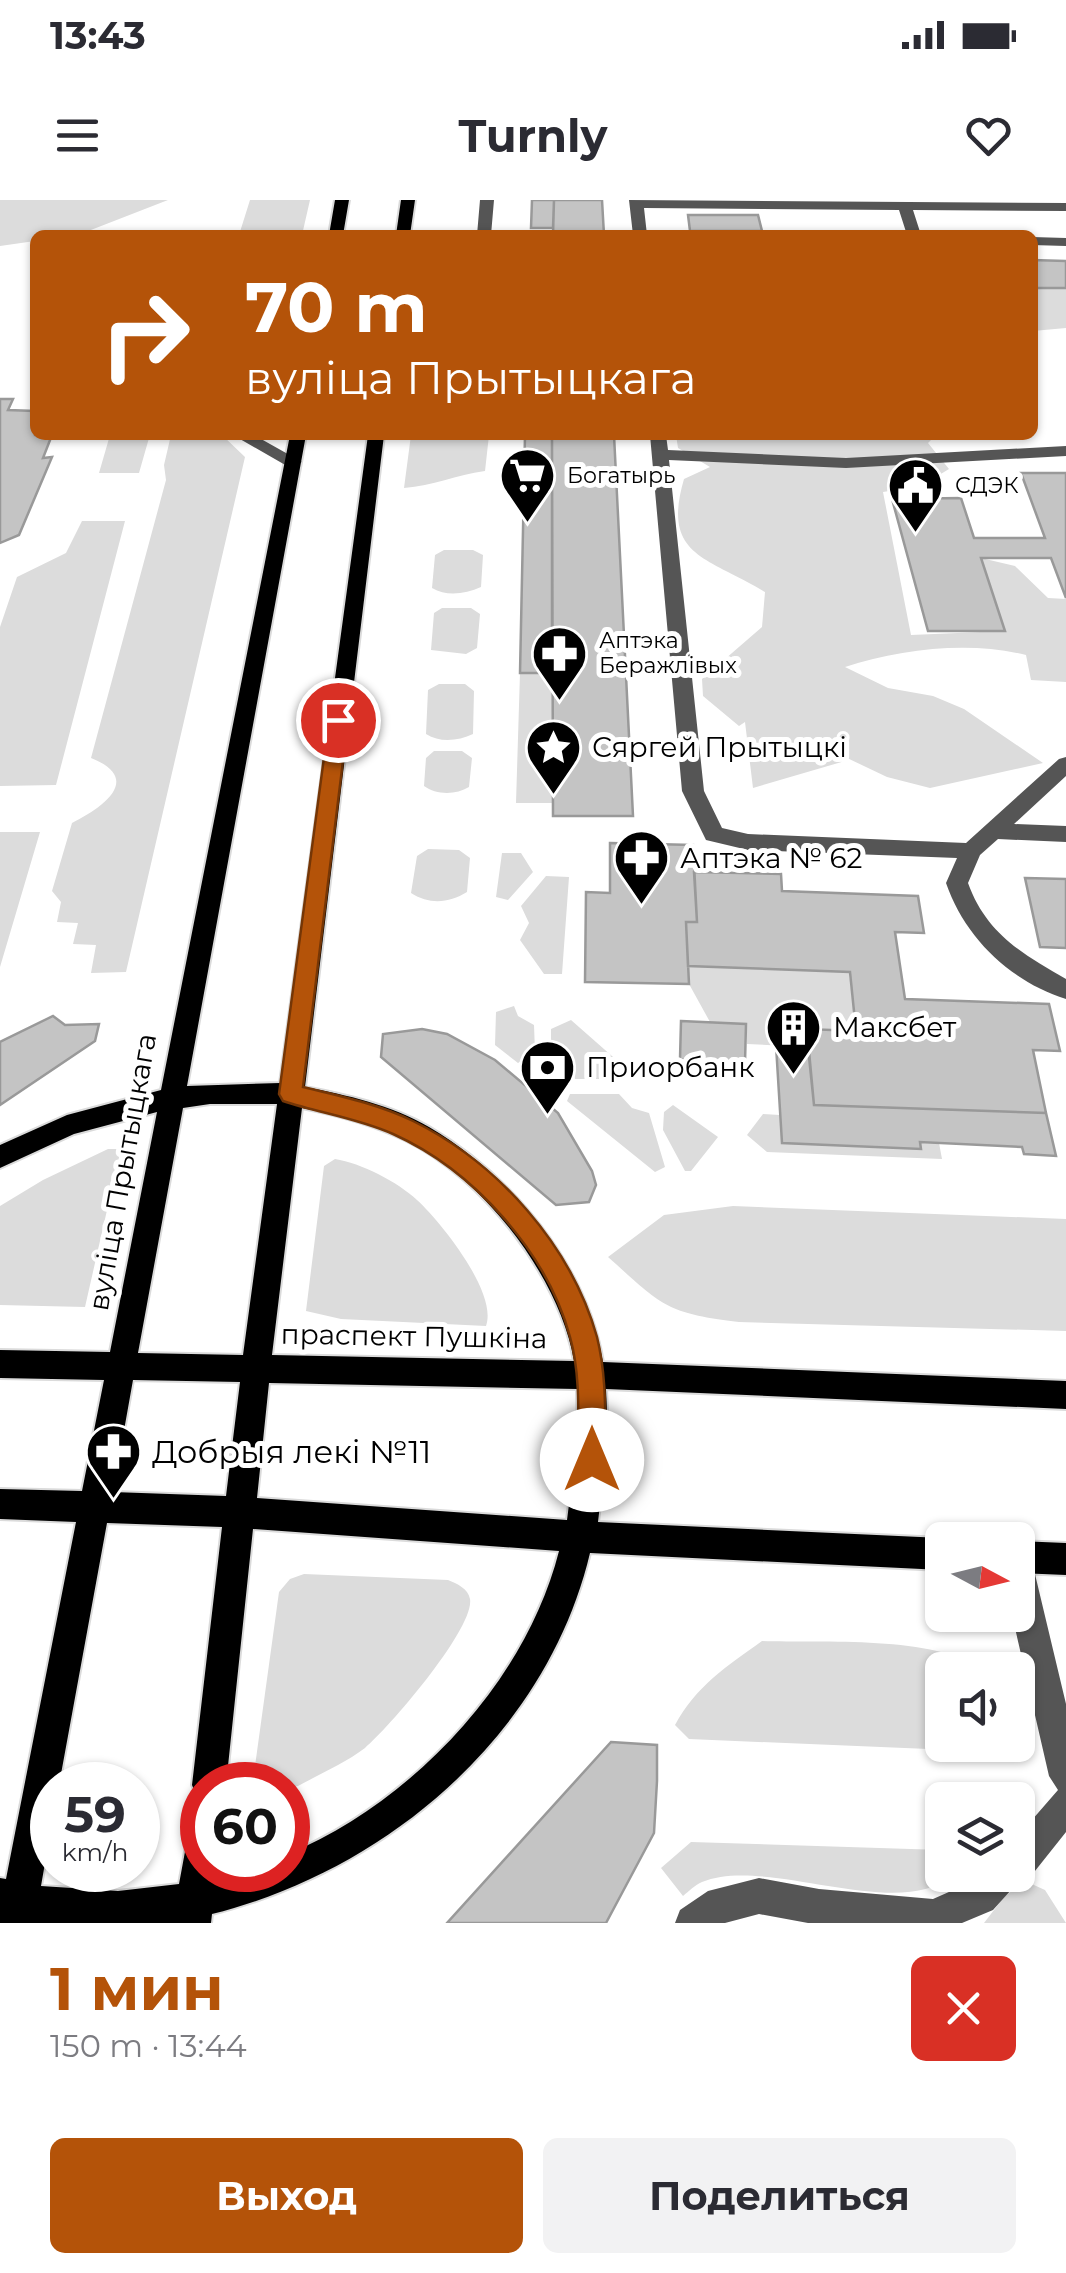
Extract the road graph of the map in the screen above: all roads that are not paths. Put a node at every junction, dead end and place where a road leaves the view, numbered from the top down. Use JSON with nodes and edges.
{"nodes":[{"id":1,"x":342,"y":200,"type":"edge"},
{"id":2,"x":408,"y":200,"type":"edge"},
{"id":3,"x":487,"y":200,"type":"edge"},
{"id":4,"x":636,"y":202,"type":"edge"},
{"id":5,"x":904,"y":206,"type":"junction"},
{"id":6,"x":1066,"y":206,"type":"edge"},
{"id":7,"x":337,"y":230,"type":"edge"},
{"id":8,"x":404,"y":230,"type":"edge"},
{"id":9,"x":484,"y":230,"type":"edge"},
{"id":10,"x":639,"y":230,"type":"edge"},
{"id":11,"x":912,"y":230,"type":"edge"},
{"id":12,"x":1038,"y":241,"type":"edge"},
{"id":13,"x":1066,"y":242,"type":"edge"},
{"id":14,"x":251,"y":440,"type":"edge"},
{"id":15,"x":297,"y":440,"type":"edge"},
{"id":16,"x":375,"y":440,"type":"edge"},
{"id":17,"x":659,"y":445,"type":"edge"},
{"id":18,"x":1066,"y":451,"type":"edge"},
{"id":19,"x":293,"y":462,"type":"junction"},
{"id":20,"x":1066,"y":764,"type":"edge"},
{"id":21,"x":992,"y":831,"type":"junction"},
{"id":22,"x":1066,"y":834,"type":"edge"},
{"id":23,"x":972,"y":852,"type":"junction"},
{"id":24,"x":1066,"y":990,"type":"edge"},
{"id":25,"x":291,"y":1094,"type":"junction"},
{"id":26,"x":174,"y":1095,"type":"junction"},
{"id":27,"x":0,"y":1157,"type":"edge"},
{"id":28,"x":0,"y":1364,"type":"edge"},
{"id":29,"x":256,"y":1367,"type":"junction"},
{"id":30,"x":124,"y":1368,"type":"junction"},
{"id":31,"x":590,"y":1375,"type":"junction"},
{"id":32,"x":1066,"y":1396,"type":"edge"},
{"id":33,"x":0,"y":1504,"type":"edge"},
{"id":34,"x":98,"y":1506,"type":"junction"},
{"id":35,"x":239,"y":1512,"type":"junction"},
{"id":36,"x":580,"y":1537,"type":"junction"},
{"id":37,"x":925,"y":1553,"type":"edge"},
{"id":38,"x":1035,"y":1558,"type":"edge"},
{"id":39,"x":1066,"y":1559,"type":"edge"},
{"id":40,"x":1032,"y":1632,"type":"edge"},
{"id":41,"x":212,"y":1762,"type":"edge"},
{"id":42,"x":1066,"y":1776,"type":"edge"},
{"id":43,"x":1066,"y":1804,"type":"edge"},
{"id":44,"x":1035,"y":1841,"type":"edge"},
{"id":45,"x":985,"y":1892,"type":"edge"},
{"id":46,"x":12,"y":1907,"type":"edge"},
{"id":47,"x":195,"y":1912,"type":"edge"},
{"id":48,"x":693,"y":1923,"type":"edge"}],
"edges":[{"from":1,"to":7,"type":"main road"},
{"from":2,"to":8,"type":"main road"},
{"from":3,"to":9,"type":"lane"},
{"from":4,"to":5,"type":"lane"},
{"from":4,"to":10,"type":"lane"},
{"from":5,"to":6,"type":"lane"},
{"from":5,"to":11,"type":"lane"},
{"from":12,"to":13,"type":"lane"},
{"from":14,"to":19,"type":"lane"},
{"from":15,"to":19,"type":"main road","name":"вуліца Прытыцкага"},
{"from":16,"to":25,"type":"main road"},
{"from":17,"to":18,"type":"lane"},
{"from":17,"to":23,"type":"lane"},
{"from":19,"to":26,"type":"main road","name":"вуліца Прытыцкага"},
{"from":20,"to":21,"type":"lane"},
{"from":21,"to":22,"type":"lane"},
{"from":21,"to":23,"type":"lane"},
{"from":23,"to":24,"type":"lane"},
{"from":25,"to":26,"type":"main road"},
{"from":25,"to":29,"type":"main road"},
{"from":25,"to":31,"type":"main road"},
{"from":26,"to":27,"type":"main road"},
{"from":26,"to":30,"type":"main road","name":"вуліца Прытыцкага"},
{"from":28,"to":30,"type":"main road","name":"праспект Пушкіна"},
{"from":29,"to":30,"type":"main road","name":"праспект Пушкіна"},
{"from":29,"to":31,"type":"main road","name":"праспект Пушкіна"},
{"from":29,"to":35,"type":"main road"},
{"from":30,"to":34,"type":"main road","name":"вуліца Прытыцкага"},
{"from":31,"to":32,"type":"main road","name":"праспект Пушкіна"},
{"from":31,"to":36,"type":"main road"},
{"from":33,"to":34,"type":"main road"},
{"from":34,"to":35,"type":"main road"},
{"from":34,"to":46,"type":"main road","name":"вуліца Прытыцкага"},
{"from":35,"to":36,"type":"main road"},
{"from":35,"to":41,"type":"main road"},
{"from":36,"to":37,"type":"main road"},
{"from":36,"to":47,"type":"main road"},
{"from":38,"to":39,"type":"main road"},
{"from":40,"to":42,"type":"lane"},
{"from":43,"to":44,"type":"lane"},
{"from":45,"to":48,"type":"lane"},
{"from":46,"to":47,"type":"main road"}]}
